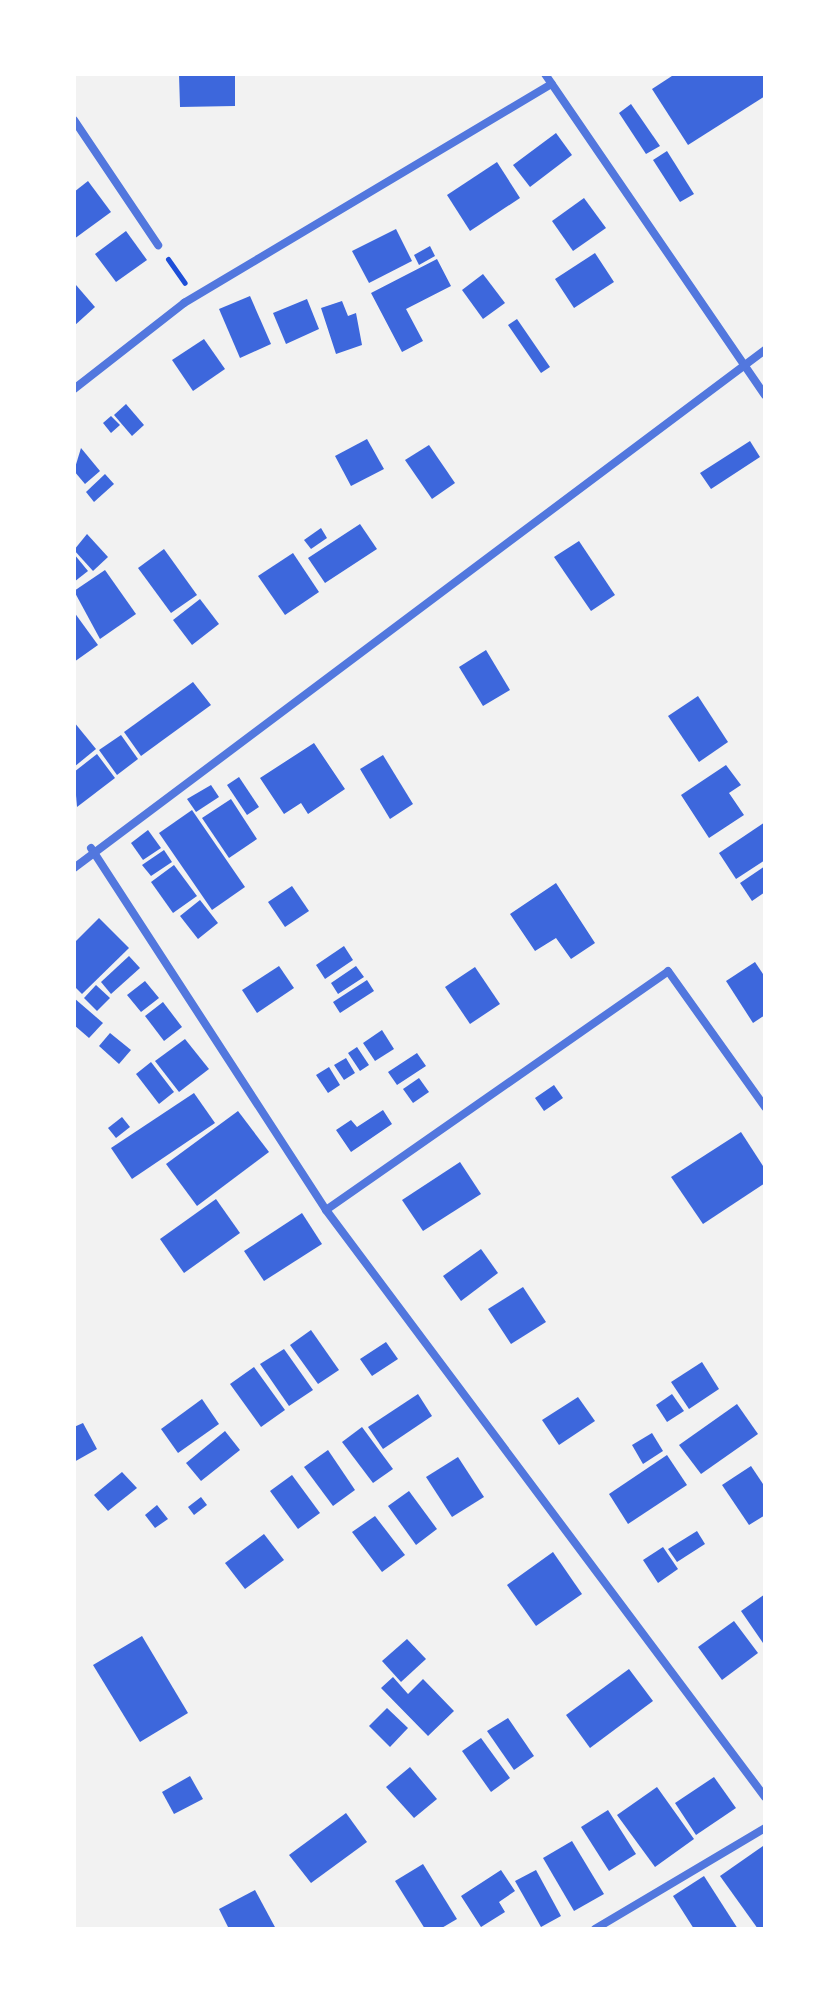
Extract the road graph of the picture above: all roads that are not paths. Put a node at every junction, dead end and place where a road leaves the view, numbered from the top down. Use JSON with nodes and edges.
{"nodes":[{"id":1,"x":545,"y":74,"type":"edge"},
{"id":2,"x":552,"y":84,"type":"junction"},
{"id":3,"x":74,"y":120,"type":"edge"},
{"id":4,"x":158,"y":245,"type":"road end"},
{"id":5,"x":765,"y":350,"type":"edge"},
{"id":6,"x":743,"y":367,"type":"junction"},
{"id":7,"x":74,"y":389,"type":"edge"},
{"id":8,"x":765,"y":395,"type":"edge"},
{"id":9,"x":91,"y":848,"type":"junction"},
{"id":10,"x":74,"y":868,"type":"edge"},
{"id":11,"x":765,"y":1107,"type":"edge"},
{"id":12,"x":326,"y":1210,"type":"junction"},
{"id":13,"x":765,"y":1797,"type":"edge"},
{"id":14,"x":765,"y":1828,"type":"edge"},
{"id":15,"x":595,"y":1929,"type":"edge"}],
"edges":[{"from":1,"to":2,"type":"street"},
{"from":2,"to":6,"type":"street"},
{"from":2,"to":7,"type":"street"},
{"from":3,"to":4,"type":"street"},
{"from":5,"to":6,"type":"street"},
{"from":6,"to":8,"type":"street"},
{"from":6,"to":9,"type":"street"},
{"from":9,"to":10,"type":"street"},
{"from":9,"to":12,"type":"street"},
{"from":11,"to":12,"type":"street"},
{"from":12,"to":13,"type":"street"},
{"from":14,"to":15,"type":"street"}]}
